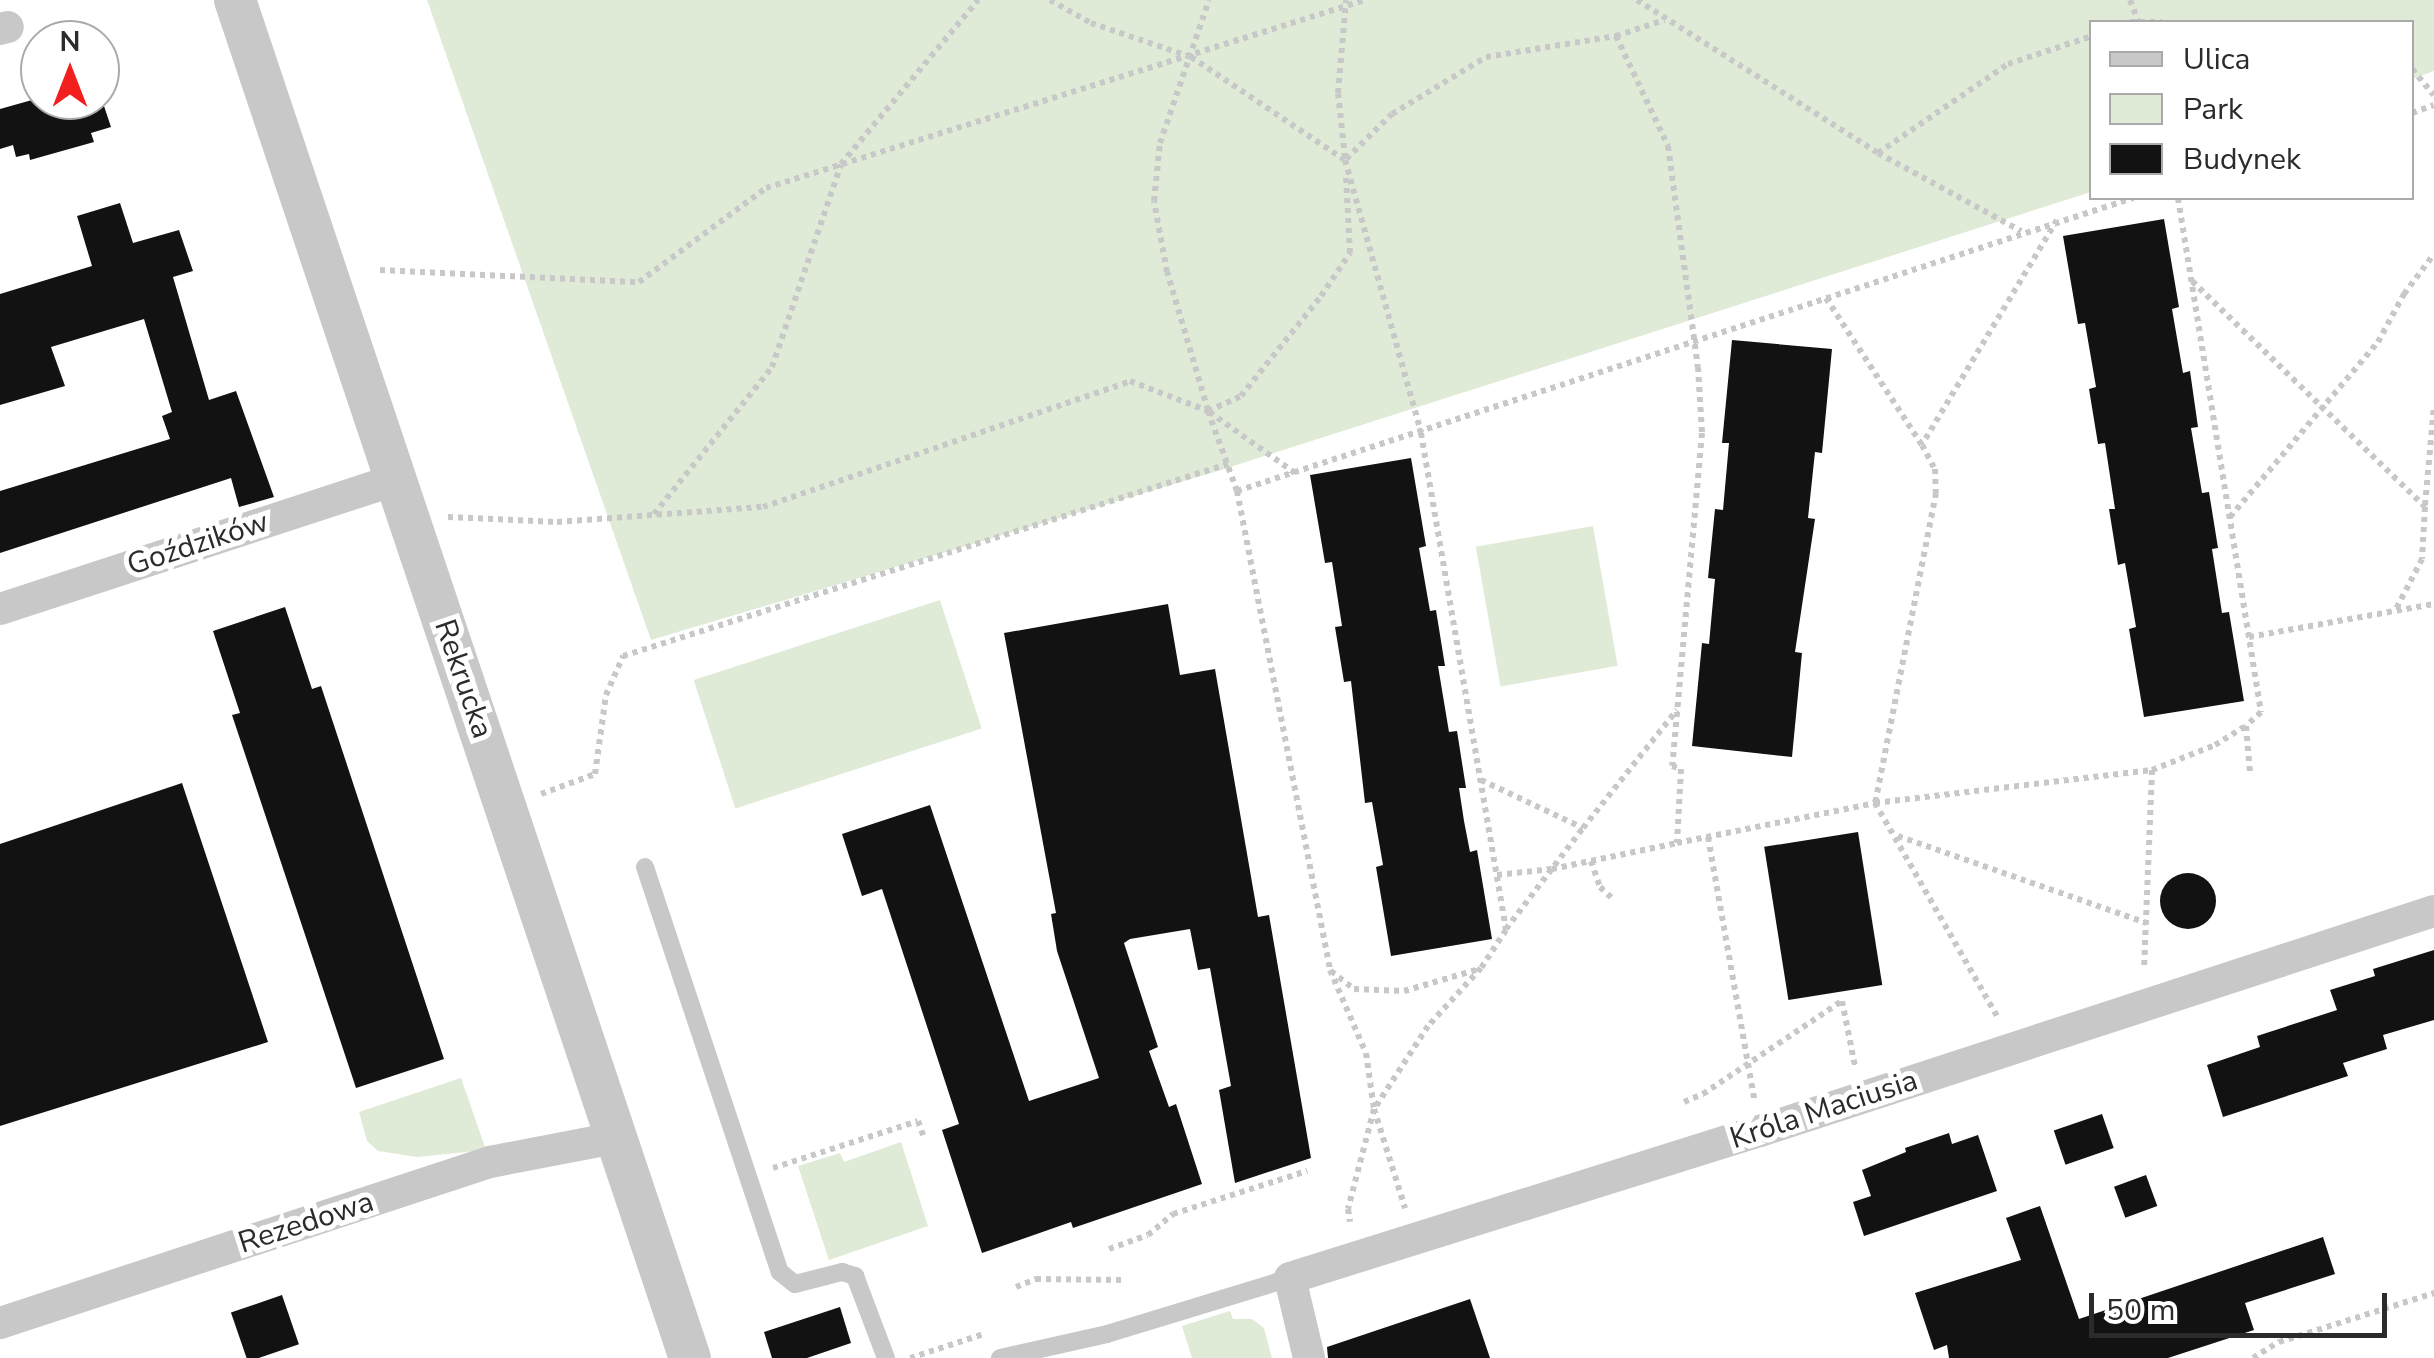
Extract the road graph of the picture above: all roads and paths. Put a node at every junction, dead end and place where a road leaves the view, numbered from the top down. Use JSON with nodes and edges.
{"nodes":[{"id":1,"x":235,"y":0,"type":"edge"},
{"id":2,"x":978,"y":0,"type":"edge"},
{"id":3,"x":1050,"y":0,"type":"edge"},
{"id":4,"x":1209,"y":0,"type":"edge"},
{"id":5,"x":1365,"y":0,"type":"edge"},
{"id":6,"x":1637,"y":0,"type":"edge"},
{"id":7,"x":1346,"y":4,"type":"edge"},
{"id":8,"x":1666,"y":19,"type":"junction"},
{"id":9,"x":1616,"y":36,"type":"junction"},
{"id":10,"x":2089,"y":37,"type":"edge"},
{"id":11,"x":1191,"y":57,"type":"junction"},
{"id":12,"x":2414,"y":70,"type":"edge"},
{"id":13,"x":2434,"y":94,"type":"edge"},
{"id":14,"x":1878,"y":153,"type":"junction"},
{"id":15,"x":1345,"y":160,"type":"junction"},
{"id":16,"x":841,"y":164,"type":"junction"},
{"id":17,"x":2126,"y":200,"type":"edge"},
{"id":18,"x":2178,"y":200,"type":"edge"},
{"id":19,"x":2057,"y":220,"type":"junction"},
{"id":20,"x":2021,"y":231,"type":"junction"},
{"id":21,"x":2434,"y":254,"type":"edge"},
{"id":22,"x":380,"y":270,"type":"dead end"},
{"id":23,"x":2191,"y":280,"type":"junction"},
{"id":24,"x":1826,"y":298,"type":"junction"},
{"id":25,"x":1692,"y":340,"type":"junction"},
{"id":26,"x":2434,"y":407,"type":"edge"},
{"id":27,"x":1208,"y":411,"type":"junction"},
{"id":28,"x":2324,"y":411,"type":"junction"},
{"id":29,"x":1422,"y":434,"type":"junction"},
{"id":30,"x":1922,"y":444,"type":"junction"},
{"id":31,"x":1228,"y":464,"type":"junction"},
{"id":32,"x":1295,"y":473,"type":"junction"},
{"id":33,"x":1237,"y":492,"type":"junction"},
{"id":34,"x":401,"y":497,"type":"junction"},
{"id":35,"x":2425,"y":506,"type":"junction"},
{"id":36,"x":653,"y":514,"type":"junction"},
{"id":37,"x":2229,"y":518,"type":"junction"},
{"id":38,"x":2422,"y":544,"type":"junction"},
{"id":39,"x":2434,"y":553,"type":"edge"},
{"id":40,"x":2434,"y":604,"type":"edge"},
{"id":41,"x":0,"y":608,"type":"edge"},
{"id":42,"x":2395,"y":611,"type":"junction"},
{"id":43,"x":2249,"y":637,"type":"junction"},
{"id":44,"x":1678,"y":709,"type":"junction"},
{"id":45,"x":2246,"y":726,"type":"junction"},
{"id":46,"x":2152,"y":770,"type":"junction"},
{"id":47,"x":2250,"y":773,"type":"dead end"},
{"id":48,"x":1480,"y":780,"type":"junction"},
{"id":49,"x":548,"y":792,"type":"dead end"},
{"id":50,"x":1875,"y":803,"type":"junction"},
{"id":51,"x":1583,"y":828,"type":"junction"},
{"id":52,"x":1898,"y":836,"type":"junction"},
{"id":53,"x":1708,"y":837,"type":"junction"},
{"id":54,"x":1677,"y":843,"type":"junction"},
{"id":55,"x":1591,"y":861,"type":"junction"},
{"id":56,"x":645,"y":868,"type":"dead end"},
{"id":57,"x":1552,"y":869,"type":"junction"},
{"id":58,"x":1496,"y":875,"type":"junction"},
{"id":59,"x":1614,"y":900,"type":"dead end"},
{"id":60,"x":2434,"y":911,"type":"edge"},
{"id":61,"x":2146,"y":923,"type":"junction"},
{"id":62,"x":1506,"y":930,"type":"junction"},
{"id":63,"x":1481,"y":968,"type":"junction"},
{"id":64,"x":1330,"y":970,"type":"junction"},
{"id":65,"x":2144,"y":980,"type":"dead end"},
{"id":66,"x":2001,"y":1024,"type":"dead end"},
{"id":67,"x":1748,"y":1061,"type":"junction"},
{"id":68,"x":1856,"y":1068,"type":"dead end"},
{"id":69,"x":1755,"y":1100,"type":"dead end"},
{"id":70,"x":1684,"y":1102,"type":"dead end"},
{"id":71,"x":1374,"y":1110,"type":"junction"},
{"id":72,"x":615,"y":1138,"type":"junction"},
{"id":73,"x":925,"y":1140,"type":"dead end"},
{"id":74,"x":796,"y":1161,"type":"dead end"},
{"id":75,"x":1307,"y":1171,"type":"dead end"},
{"id":76,"x":1350,"y":1228,"type":"dead end"},
{"id":77,"x":1415,"y":1238,"type":"junction"},
{"id":78,"x":1109,"y":1248,"type":"dead end"},
{"id":79,"x":1290,"y":1278,"type":"junction"},
{"id":80,"x":1121,"y":1280,"type":"dead end"},
{"id":81,"x":1016,"y":1287,"type":"dead end"},
{"id":82,"x":2434,"y":1293,"type":"edge"},
{"id":83,"x":0,"y":1324,"type":"edge"},
{"id":84,"x":690,"y":1358,"type":"edge"},
{"id":85,"x":886,"y":1358,"type":"edge"},
{"id":86,"x":1000,"y":1358,"type":"edge"},
{"id":87,"x":1309,"y":1358,"type":"edge"},
{"id":88,"x":2253,"y":1358,"type":"edge"}],
"edges":[{"from":1,"to":34,"type":"street","name":"Rekrucka"},
{"from":2,"to":16,"type":"path"},
{"from":3,"to":11,"type":"path"},
{"from":4,"to":11,"type":"path"},
{"from":5,"to":7,"type":"path"},
{"from":6,"to":8,"type":"path"},
{"from":7,"to":11,"type":"path"},
{"from":7,"to":15,"type":"path"},
{"from":8,"to":9,"type":"path"},
{"from":8,"to":14,"type":"path"},
{"from":9,"to":15,"type":"path"},
{"from":9,"to":25,"type":"path"},
{"from":10,"to":14,"type":"path"},
{"from":11,"to":15,"type":"path"},
{"from":11,"to":16,"type":"path"},
{"from":11,"to":27,"type":"path"},
{"from":12,"to":13,"type":"path"},
{"from":14,"to":20,"type":"path"},
{"from":15,"to":27,"type":"path"},
{"from":15,"to":29,"type":"path"},
{"from":16,"to":22,"type":"path"},
{"from":16,"to":36,"type":"path"},
{"from":17,"to":19,"type":"path"},
{"from":18,"to":23,"type":"path"},
{"from":19,"to":20,"type":"path"},
{"from":19,"to":30,"type":"path"},
{"from":20,"to":24,"type":"path"},
{"from":21,"to":28,"type":"path"},
{"from":23,"to":28,"type":"path"},
{"from":23,"to":37,"type":"path"},
{"from":24,"to":25,"type":"path"},
{"from":24,"to":30,"type":"path"},
{"from":25,"to":29,"type":"path"},
{"from":25,"to":44,"type":"path"},
{"from":26,"to":35,"type":"path"},
{"from":27,"to":31,"type":"path"},
{"from":27,"to":32,"type":"path"},
{"from":27,"to":36,"type":"path"},
{"from":28,"to":35,"type":"path"},
{"from":28,"to":37,"type":"path"},
{"from":29,"to":32,"type":"path"},
{"from":29,"to":48,"type":"path"},
{"from":30,"to":50,"type":"path"},
{"from":31,"to":33,"type":"path"},
{"from":31,"to":49,"type":"path"},
{"from":32,"to":33,"type":"path"},
{"from":33,"to":64,"type":"path"},
{"from":34,"to":36,"type":"path"},
{"from":34,"to":41,"type":"street","name":"Goździków"},
{"from":34,"to":72,"type":"street","name":"Rekrucka"},
{"from":35,"to":38,"type":"path"},
{"from":37,"to":43,"type":"path"},
{"from":38,"to":39,"type":"path"},
{"from":38,"to":42,"type":"path"},
{"from":40,"to":42,"type":"path"},
{"from":42,"to":43,"type":"path"},
{"from":43,"to":45,"type":"path"},
{"from":44,"to":51,"type":"path"},
{"from":44,"to":54,"type":"path"},
{"from":45,"to":46,"type":"path"},
{"from":45,"to":47,"type":"path"},
{"from":46,"to":50,"type":"path"},
{"from":46,"to":61,"type":"path"},
{"from":48,"to":51,"type":"path"},
{"from":48,"to":58,"type":"path"},
{"from":50,"to":52,"type":"path"},
{"from":50,"to":53,"type":"path"},
{"from":51,"to":57,"type":"path"},
{"from":52,"to":61,"type":"path"},
{"from":52,"to":66,"type":"path"},
{"from":53,"to":54,"type":"path"},
{"from":53,"to":67,"type":"path"},
{"from":54,"to":55,"type":"path"},
{"from":55,"to":57,"type":"path"},
{"from":55,"to":59,"type":"path"},
{"from":56,"to":85,"type":"lane"},
{"from":57,"to":58,"type":"path"},
{"from":57,"to":62,"type":"path"},
{"from":58,"to":62,"type":"path"},
{"from":60,"to":77,"type":"street","name":"Króla Maciusia"},
{"from":61,"to":65,"type":"path"},
{"from":62,"to":63,"type":"path"},
{"from":63,"to":64,"type":"path"},
{"from":63,"to":71,"type":"path"},
{"from":64,"to":71,"type":"path"},
{"from":67,"to":68,"type":"path"},
{"from":67,"to":69,"type":"path"},
{"from":67,"to":70,"type":"path"},
{"from":71,"to":76,"type":"path"},
{"from":71,"to":77,"type":"path"},
{"from":72,"to":83,"type":"street","name":"Rezedowa"},
{"from":72,"to":84,"type":"street","name":"Rekrucka"},
{"from":73,"to":74,"type":"path"},
{"from":75,"to":78,"type":"path"},
{"from":77,"to":79,"type":"street","name":"Króla Maciusia"},
{"from":79,"to":86,"type":"lane"},
{"from":79,"to":87,"type":"street"},
{"from":80,"to":81,"type":"path"},
{"from":82,"to":88,"type":"path"}]}
